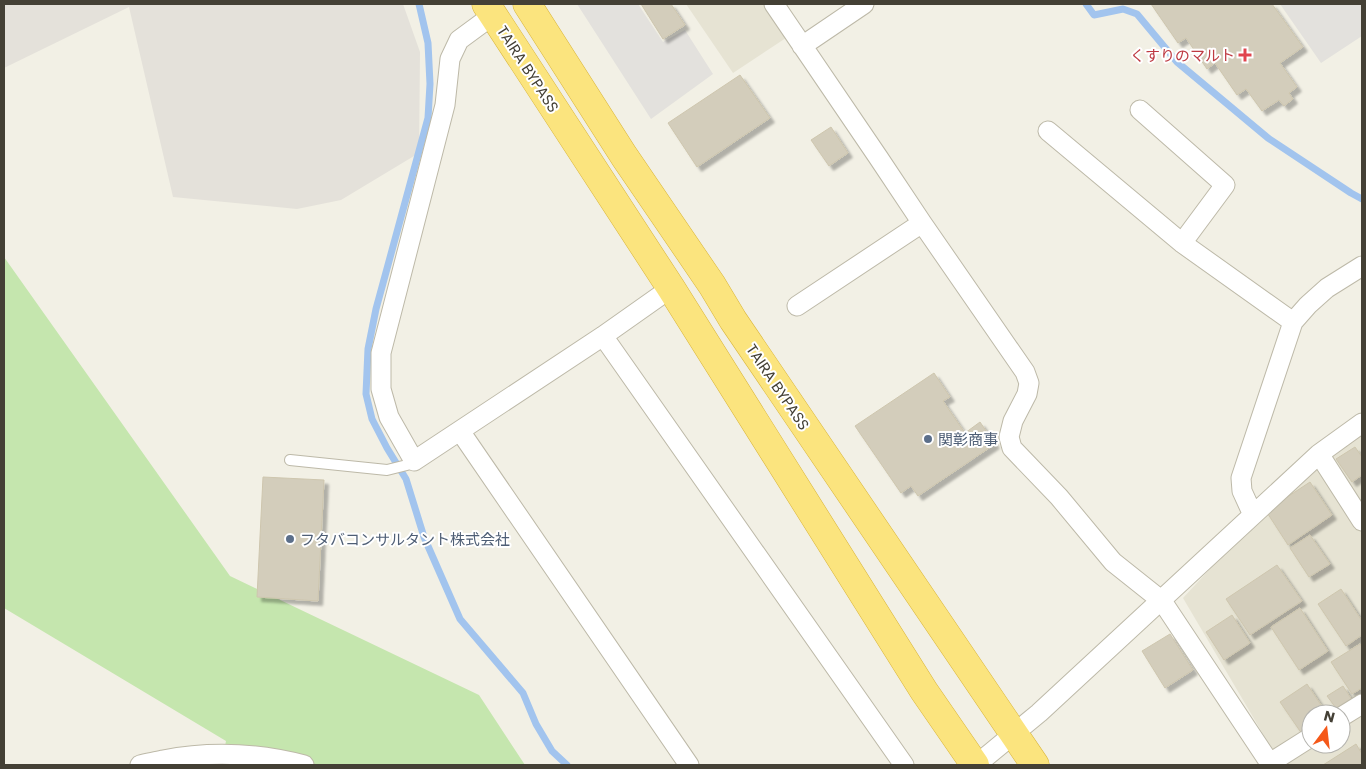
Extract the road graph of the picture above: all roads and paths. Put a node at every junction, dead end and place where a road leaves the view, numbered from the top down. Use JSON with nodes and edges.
{"nodes":[{"id":1,"x":527,"y":4,"type":"edge"},
{"id":2,"x":774,"y":4,"type":"edge"},
{"id":3,"x":864,"y":4,"type":"edge"},
{"id":4,"x":490,"y":9,"type":"edge"},
{"id":5,"x":802,"y":46,"type":"junction"},
{"id":6,"x":1140,"y":110,"type":"dead end"},
{"id":7,"x":1048,"y":131,"type":"dead end"},
{"id":8,"x":922,"y":222,"type":"junction"},
{"id":9,"x":1182,"y":243,"type":"junction"},
{"id":10,"x":1362,"y":266,"type":"edge"},
{"id":11,"x":670,"y":288,"type":"junction"},
{"id":12,"x":797,"y":306,"type":"dead end"},
{"id":13,"x":1293,"y":322,"type":"junction"},
{"id":14,"x":603,"y":336,"type":"junction"},
{"id":15,"x":1362,"y":423,"type":"edge"},
{"id":16,"x":460,"y":431,"type":"junction"},
{"id":17,"x":1319,"y":454,"type":"junction"},
{"id":18,"x":290,"y":460,"type":"dead end"},
{"id":19,"x":411,"y":463,"type":"junction"},
{"id":20,"x":1253,"y":515,"type":"junction"},
{"id":21,"x":1362,"y":521,"type":"edge"},
{"id":22,"x":1162,"y":601,"type":"junction"},
{"id":23,"x":1362,"y":704,"type":"edge"},
{"id":24,"x":1351,"y":711,"type":"edge"},
{"id":25,"x":1014,"y":734,"type":"junction"},
{"id":26,"x":1301,"y":743,"type":"edge"},
{"id":27,"x":1271,"y":764,"type":"edge"},
{"id":28,"x":140,"y":765,"type":"edge"},
{"id":29,"x":304,"y":765,"type":"edge"},
{"id":30,"x":689,"y":765,"type":"edge"},
{"id":31,"x":904,"y":765,"type":"edge"},
{"id":32,"x":976,"y":765,"type":"edge"},
{"id":33,"x":1035,"y":765,"type":"edge"}],
"edges":[{"from":1,"to":25,"type":"highway","name":"TAIRA BYPASS"},
{"from":2,"to":5,"type":"street"},
{"from":3,"to":5,"type":"street"},
{"from":4,"to":11,"type":"highway","name":"TAIRA BYPASS"},
{"from":4,"to":19,"type":"street"},
{"from":5,"to":8,"type":"street"},
{"from":6,"to":9,"type":"street"},
{"from":7,"to":9,"type":"street"},
{"from":8,"to":12,"type":"street"},
{"from":8,"to":22,"type":"street"},
{"from":9,"to":13,"type":"street"},
{"from":10,"to":13,"type":"street"},
{"from":11,"to":14,"type":"street"},
{"from":11,"to":32,"type":"highway","name":"TAIRA BYPASS"},
{"from":13,"to":20,"type":"street"},
{"from":14,"to":16,"type":"street"},
{"from":14,"to":31,"type":"street"},
{"from":15,"to":17,"type":"street"},
{"from":16,"to":19,"type":"street"},
{"from":16,"to":30,"type":"street"},
{"from":17,"to":20,"type":"street"},
{"from":17,"to":21,"type":"street"},
{"from":18,"to":19,"type":"lane"},
{"from":20,"to":22,"type":"street"},
{"from":22,"to":25,"type":"street"},
{"from":22,"to":27,"type":"street"},
{"from":23,"to":24,"type":"street"},
{"from":25,"to":32,"type":"street"},
{"from":25,"to":33,"type":"highway","name":"TAIRA BYPASS"},
{"from":26,"to":27,"type":"street"},
{"from":28,"to":29,"type":"street"}]}
